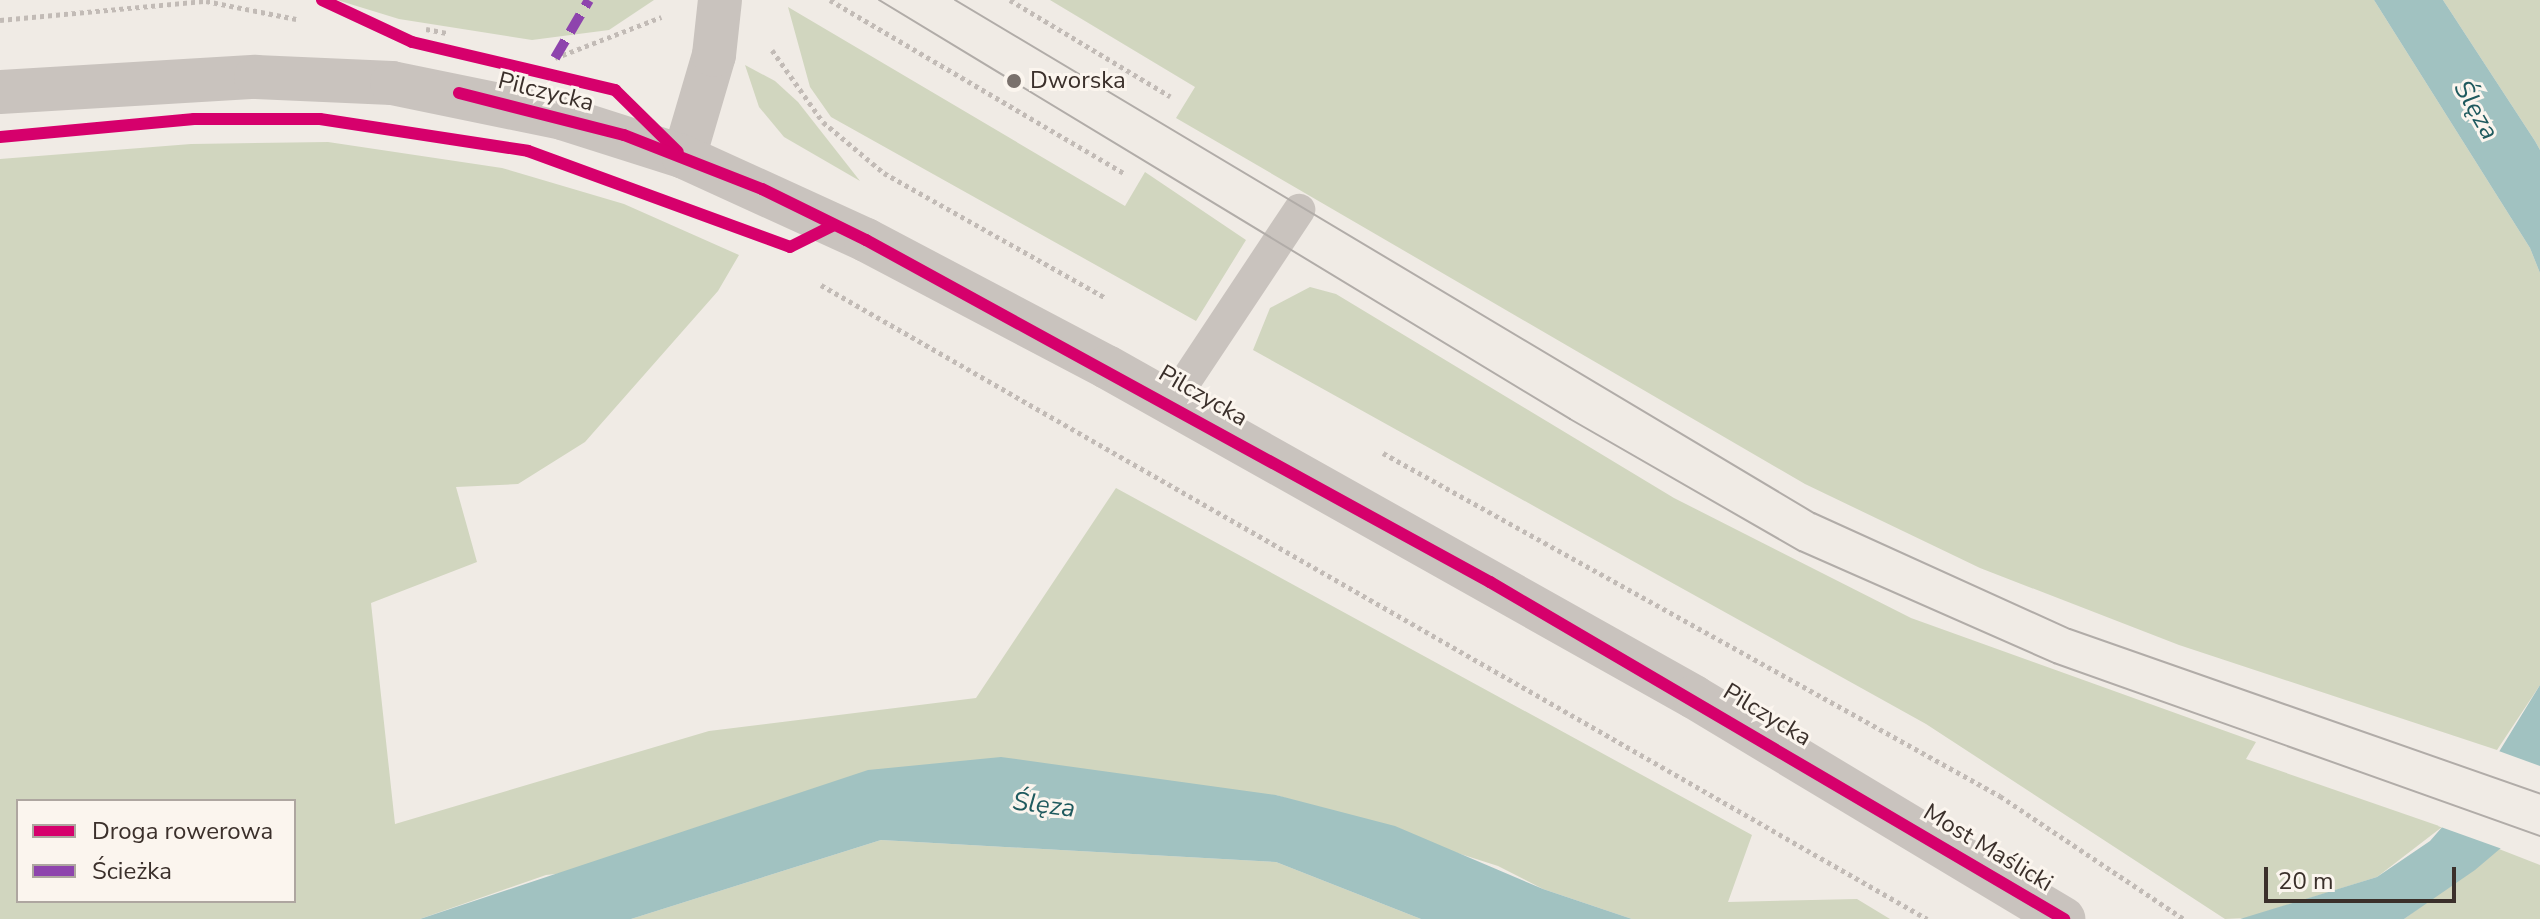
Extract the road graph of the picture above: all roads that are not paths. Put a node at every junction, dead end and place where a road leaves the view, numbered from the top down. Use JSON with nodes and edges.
{"nodes":[{"id":1,"x":720,"y":0,"type":"edge"},
{"id":2,"x":0,"y":92,"type":"edge"},
{"id":3,"x":684,"y":157,"type":"junction"},
{"id":4,"x":1299,"y":210,"type":"dead end"},
{"id":5,"x":1171,"y":403,"type":"junction"},
{"id":6,"x":1889,"y":814,"type":"joint"},
{"id":7,"x":2064,"y":919,"type":"edge"}],
"edges":[{"from":1,"to":3,"type":"street"},
{"from":2,"to":3,"type":"street","name":"Pilczycka"},
{"from":3,"to":5,"type":"street","name":"Pilczycka"},
{"from":4,"to":5,"type":"lane"},
{"from":5,"to":6,"type":"street","name":"Pilczycka"},
{"from":6,"to":7,"type":"street","name":"Most Maślicki"}]}
